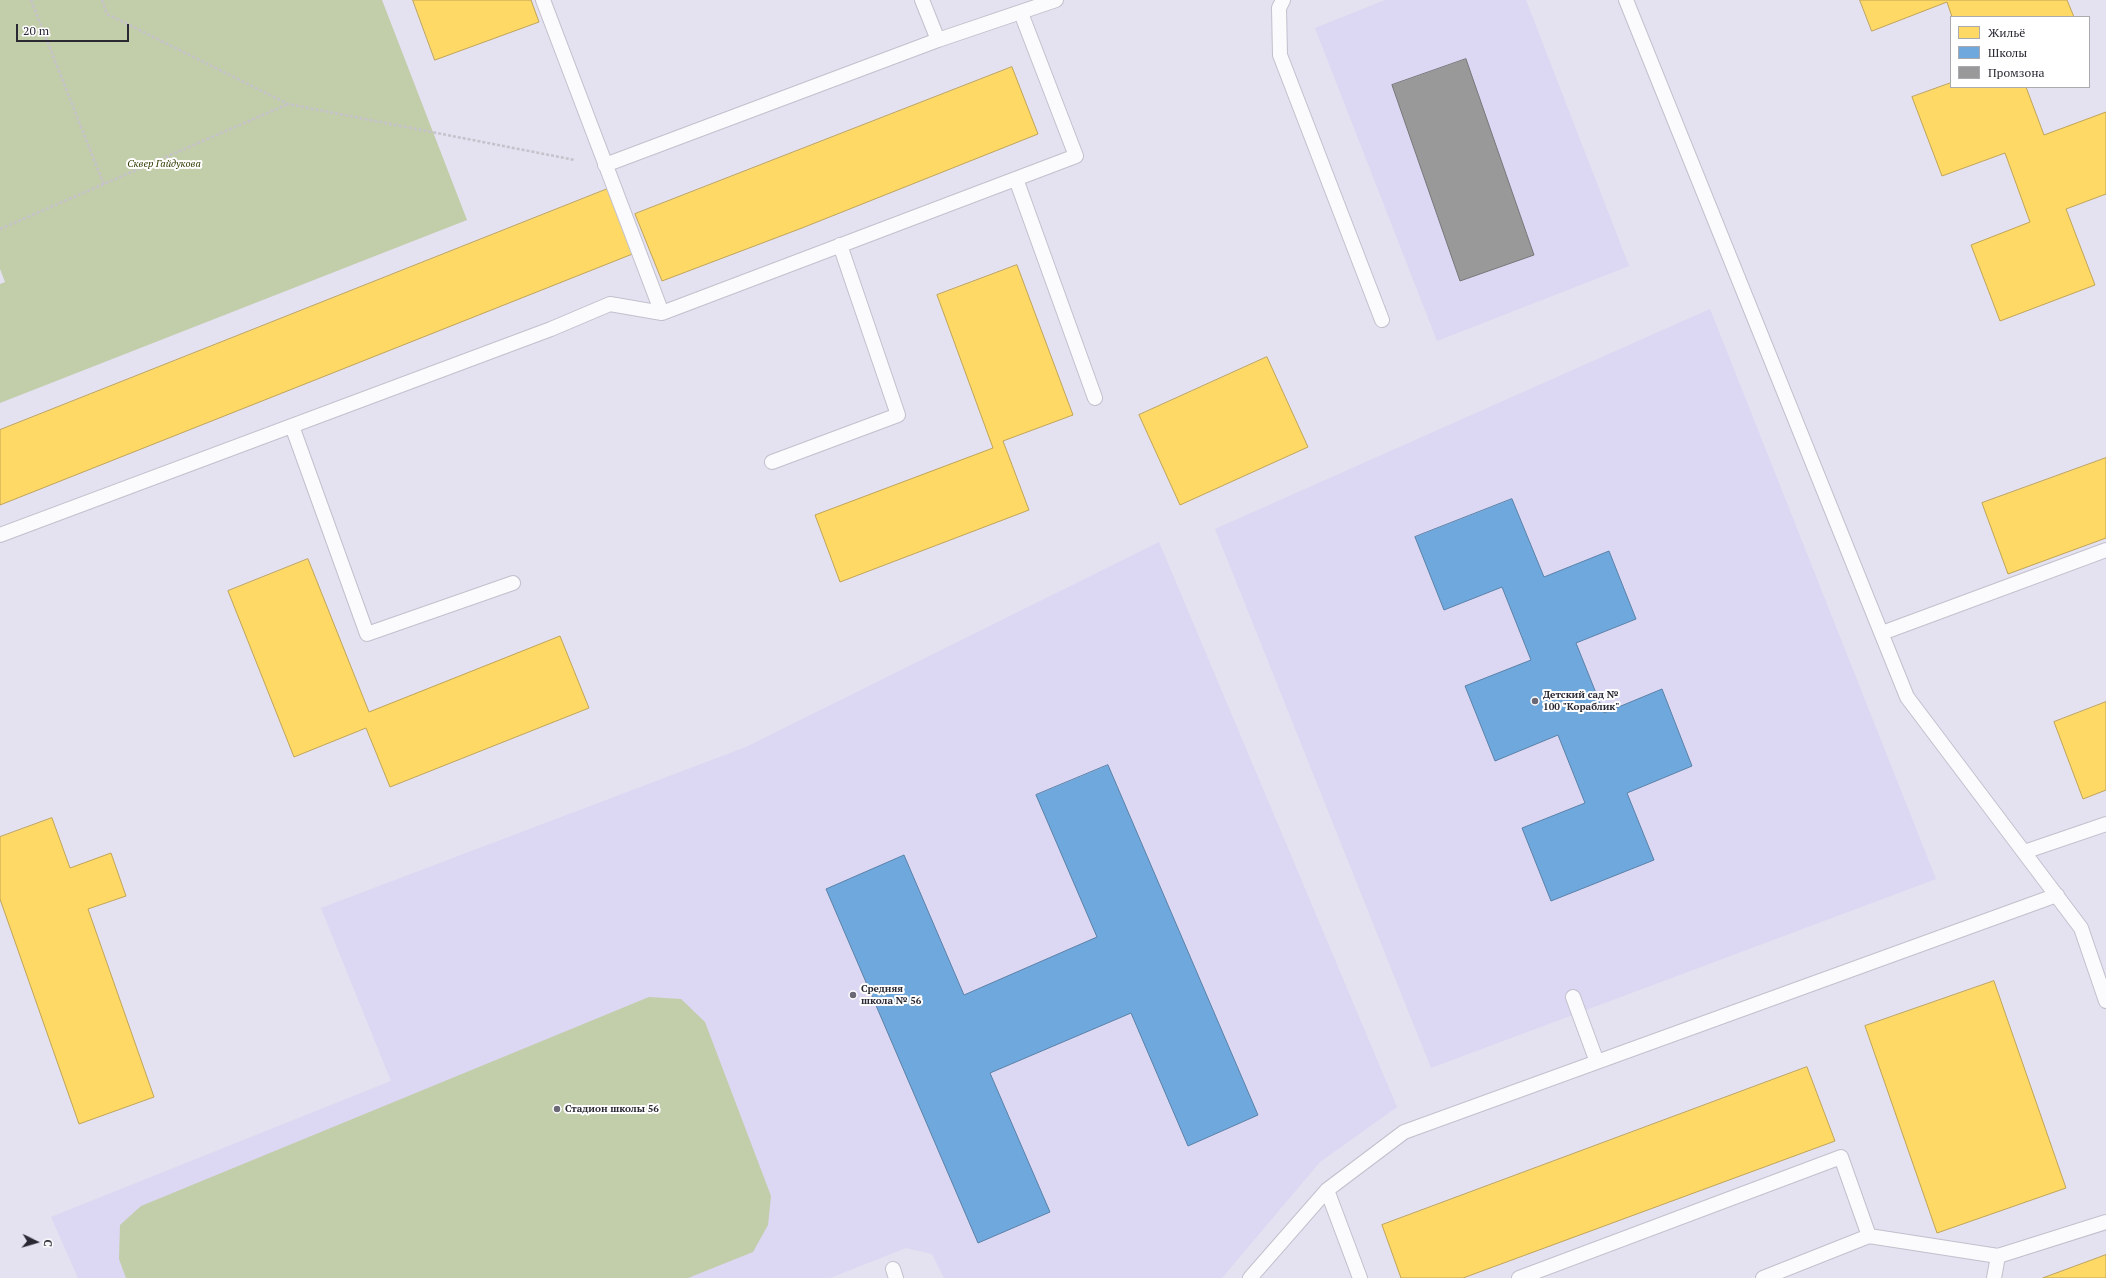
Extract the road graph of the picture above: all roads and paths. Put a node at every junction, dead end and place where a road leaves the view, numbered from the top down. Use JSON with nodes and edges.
{"nodes":[{"id":1,"x":31,"y":0,"type":"edge"},
{"id":2,"x":102,"y":0,"type":"edge"},
{"id":3,"x":543,"y":0,"type":"edge"},
{"id":4,"x":922,"y":0,"type":"edge"},
{"id":5,"x":1056,"y":0,"type":"edge"},
{"id":6,"x":1283,"y":0,"type":"edge"},
{"id":7,"x":1626,"y":0,"type":"edge"},
{"id":8,"x":1021,"y":13,"type":"junction"},
{"id":9,"x":938,"y":40,"type":"junction"},
{"id":10,"x":288,"y":104,"type":"junction"},
{"id":11,"x":605,"y":165,"type":"junction"},
{"id":12,"x":1016,"y":179,"type":"junction"},
{"id":13,"x":104,"y":185,"type":"junction"},
{"id":14,"x":0,"y":229,"type":"edge"},
{"id":15,"x":840,"y":245,"type":"junction"},
{"id":16,"x":662,"y":313,"type":"junction"},
{"id":17,"x":1382,"y":320,"type":"dead end"},
{"id":18,"x":1095,"y":398,"type":"dead end"},
{"id":19,"x":292,"y":426,"type":"junction"},
{"id":20,"x":772,"y":462,"type":"dead end"},
{"id":21,"x":0,"y":535,"type":"edge"},
{"id":22,"x":2106,"y":550,"type":"edge"},
{"id":23,"x":513,"y":583,"type":"dead end"},
{"id":24,"x":1882,"y":633,"type":"junction"},
{"id":25,"x":2106,"y":824,"type":"edge"},
{"id":26,"x":2024,"y":852,"type":"junction"},
{"id":27,"x":2057,"y":895,"type":"junction"},
{"id":28,"x":1572,"y":997,"type":"dead end"},
{"id":29,"x":2106,"y":1001,"type":"edge"},
{"id":30,"x":1596,"y":1062,"type":"junction"},
{"id":31,"x":1327,"y":1190,"type":"junction"},
{"id":32,"x":2106,"y":1222,"type":"edge"},
{"id":33,"x":1869,"y":1236,"type":"junction"},
{"id":34,"x":1998,"y":1256,"type":"junction"},
{"id":35,"x":1250,"y":1278,"type":"edge"},
{"id":36,"x":1360,"y":1278,"type":"edge"},
{"id":37,"x":1519,"y":1278,"type":"edge"},
{"id":38,"x":1763,"y":1278,"type":"edge"},
{"id":39,"x":1994,"y":1278,"type":"edge"}],
"edges":[{"from":1,"to":13,"type":"path"},
{"from":2,"to":10,"type":"path"},
{"from":3,"to":11,"type":"lane"},
{"from":4,"to":9,"type":"lane"},
{"from":5,"to":8,"type":"lane"},
{"from":6,"to":17,"type":"lane"},
{"from":7,"to":24,"type":"lane"},
{"from":8,"to":9,"type":"lane"},
{"from":8,"to":12,"type":"lane"},
{"from":9,"to":11,"type":"lane"},
{"from":10,"to":11,"type":"path"},
{"from":10,"to":13,"type":"path"},
{"from":11,"to":16,"type":"lane"},
{"from":12,"to":15,"type":"lane"},
{"from":12,"to":18,"type":"lane"},
{"from":13,"to":14,"type":"path"},
{"from":15,"to":16,"type":"lane"},
{"from":15,"to":20,"type":"lane"},
{"from":16,"to":19,"type":"lane"},
{"from":19,"to":21,"type":"lane"},
{"from":19,"to":23,"type":"lane"},
{"from":22,"to":24,"type":"lane"},
{"from":24,"to":26,"type":"lane"},
{"from":25,"to":26,"type":"lane"},
{"from":26,"to":27,"type":"lane"},
{"from":27,"to":29,"type":"lane"},
{"from":27,"to":30,"type":"lane"},
{"from":28,"to":30,"type":"lane"},
{"from":30,"to":31,"type":"lane"},
{"from":31,"to":35,"type":"lane"},
{"from":31,"to":36,"type":"lane"},
{"from":32,"to":34,"type":"lane"},
{"from":33,"to":34,"type":"lane"},
{"from":33,"to":37,"type":"lane"},
{"from":33,"to":38,"type":"lane"},
{"from":34,"to":39,"type":"lane"}]}
